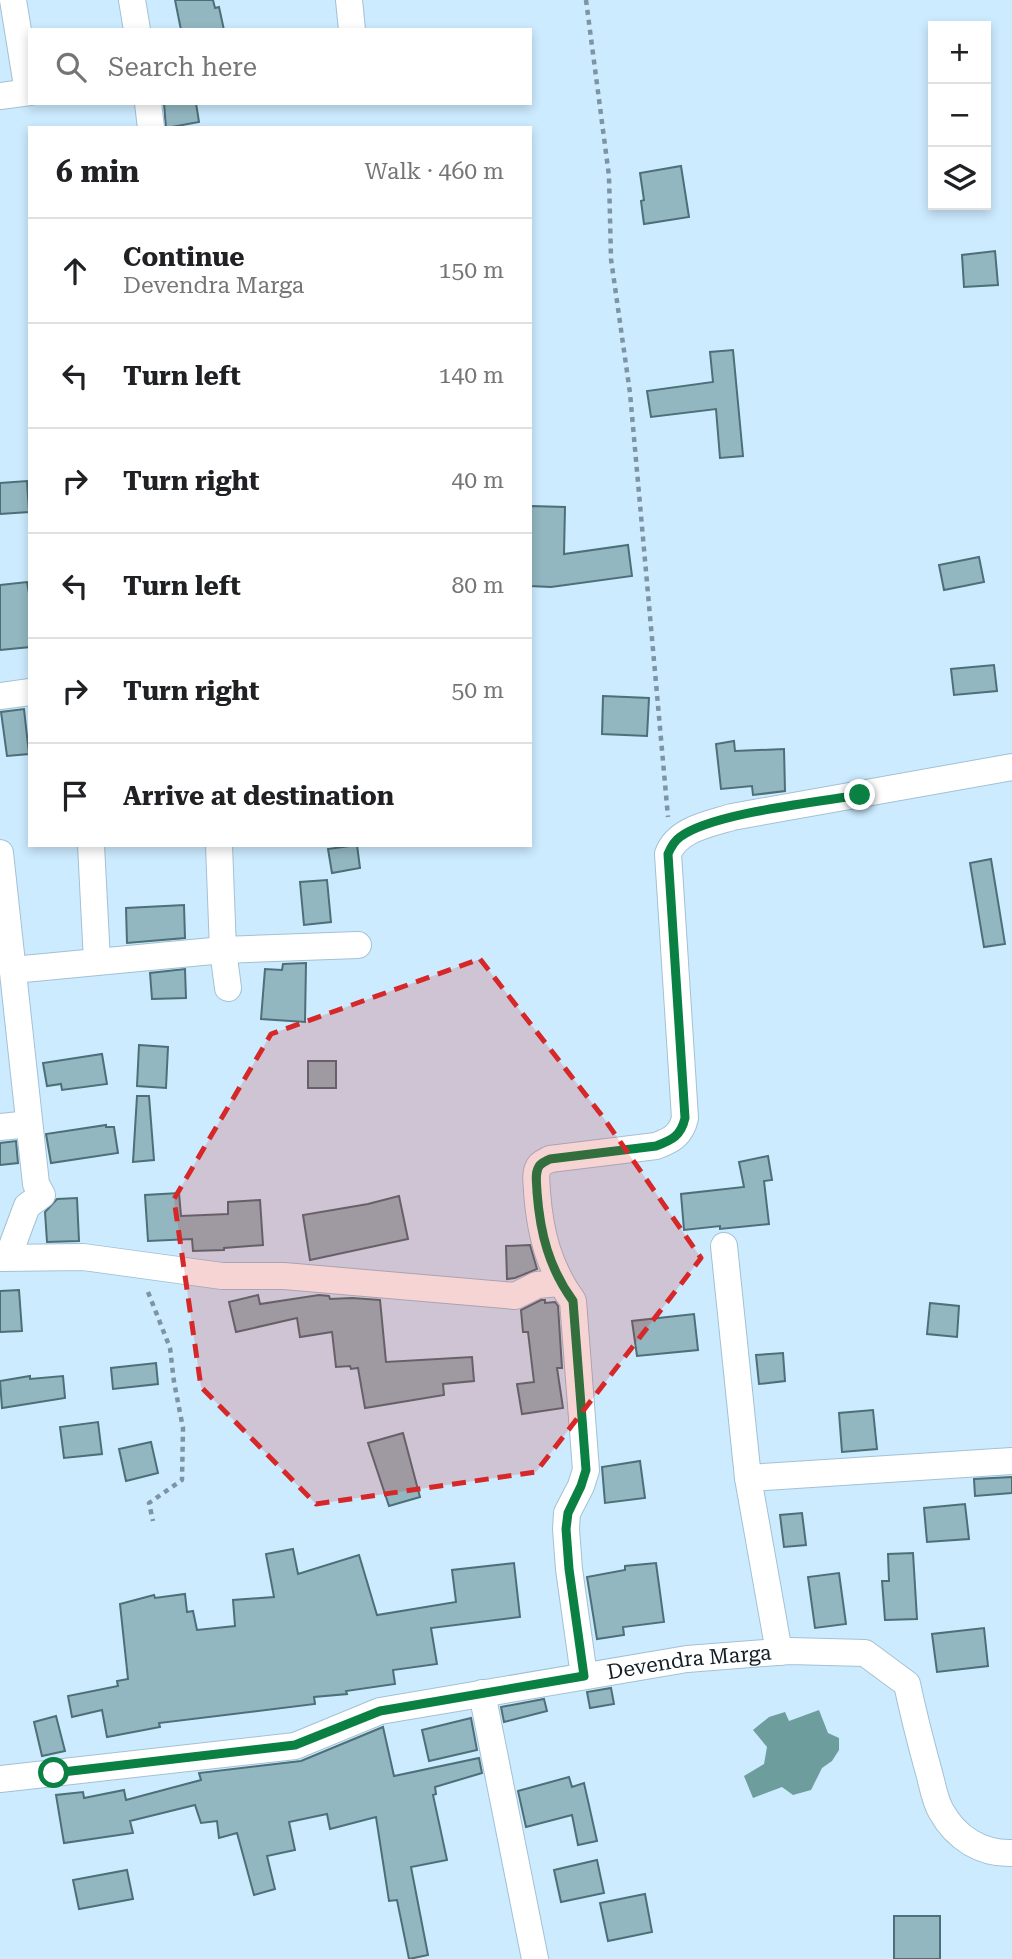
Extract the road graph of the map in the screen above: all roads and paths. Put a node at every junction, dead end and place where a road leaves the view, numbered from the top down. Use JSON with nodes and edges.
{"nodes":[{"id":1,"x":13,"y":0,"type":"edge"},
{"id":2,"x":132,"y":0,"type":"edge"},
{"id":3,"x":349,"y":0,"type":"edge"},
{"id":4,"x":586,"y":0,"type":"edge"},
{"id":5,"x":137,"y":28,"type":"edge"},
{"id":6,"x":352,"y":28,"type":"edge"},
{"id":7,"x":28,"y":86,"type":"edge"},
{"id":8,"x":28,"y":92,"type":"edge"},
{"id":9,"x":0,"y":96,"type":"edge"},
{"id":10,"x":148,"y":105,"type":"edge"},
{"id":11,"x":150,"y":126,"type":"edge"},
{"id":12,"x":28,"y":692,"type":"edge"},
{"id":13,"x":0,"y":696,"type":"edge"},
{"id":14,"x":1012,"y":767,"type":"edge"},
{"id":15,"x":671,"y":845,"type":"junction"},
{"id":16,"x":92,"y":847,"type":"edge"},
{"id":17,"x":219,"y":847,"type":"edge"},
{"id":18,"x":0,"y":853,"type":"edge"},
{"id":19,"x":358,"y":944,"type":"dead end"},
{"id":20,"x":223,"y":950,"type":"junction"},
{"id":21,"x":97,"y":961,"type":"junction"},
{"id":22,"x":13,"y":970,"type":"junction"},
{"id":23,"x":228,"y":988,"type":"dead end"},
{"id":24,"x":29,"y":1124,"type":"junction"},
{"id":25,"x":0,"y":1127,"type":"edge"},
{"id":26,"x":724,"y":1246,"type":"dead end"},
{"id":27,"x":4,"y":1257,"type":"edge"},
{"id":28,"x":138,"y":1265,"type":"junction"},
{"id":29,"x":560,"y":1283,"type":"junction"},
{"id":30,"x":1012,"y":1461,"type":"edge"},
{"id":31,"x":748,"y":1478,"type":"junction"},
{"id":32,"x":153,"y":1521,"type":"dead end"},
{"id":33,"x":779,"y":1652,"type":"junction"},
{"id":34,"x":584,"y":1676,"type":"junction"},
{"id":35,"x":482,"y":1693,"type":"junction"},
{"id":36,"x":0,"y":1779,"type":"edge"},
{"id":37,"x":1012,"y":1853,"type":"edge"},
{"id":38,"x":535,"y":1959,"type":"edge"}],
"edges":[{"from":1,"to":7,"type":"street"},
{"from":2,"to":5,"type":"street"},
{"from":3,"to":6,"type":"street"},
{"from":4,"to":15,"type":"path"},
{"from":8,"to":9,"type":"street"},
{"from":10,"to":11,"type":"street"},
{"from":12,"to":13,"type":"street"},
{"from":14,"to":15,"type":"street"},
{"from":15,"to":29,"type":"street"},
{"from":16,"to":21,"type":"street"},
{"from":17,"to":20,"type":"street"},
{"from":18,"to":22,"type":"street"},
{"from":19,"to":20,"type":"street"},
{"from":20,"to":21,"type":"street"},
{"from":20,"to":23,"type":"street"},
{"from":21,"to":22,"type":"street"},
{"from":22,"to":24,"type":"street"},
{"from":24,"to":25,"type":"street"},
{"from":24,"to":27,"type":"street"},
{"from":26,"to":31,"type":"street"},
{"from":27,"to":28,"type":"street"},
{"from":28,"to":29,"type":"street"},
{"from":28,"to":32,"type":"path"},
{"from":29,"to":34,"type":"street"},
{"from":30,"to":31,"type":"street"},
{"from":31,"to":33,"type":"street"},
{"from":33,"to":34,"type":"street","name":"Devendra Marga"},
{"from":33,"to":37,"type":"street","name":"Devendra Marga"},
{"from":34,"to":35,"type":"street","name":"Devendra Marga"},
{"from":35,"to":36,"type":"street","name":"Devendra Marga"},
{"from":35,"to":38,"type":"street"}]}
